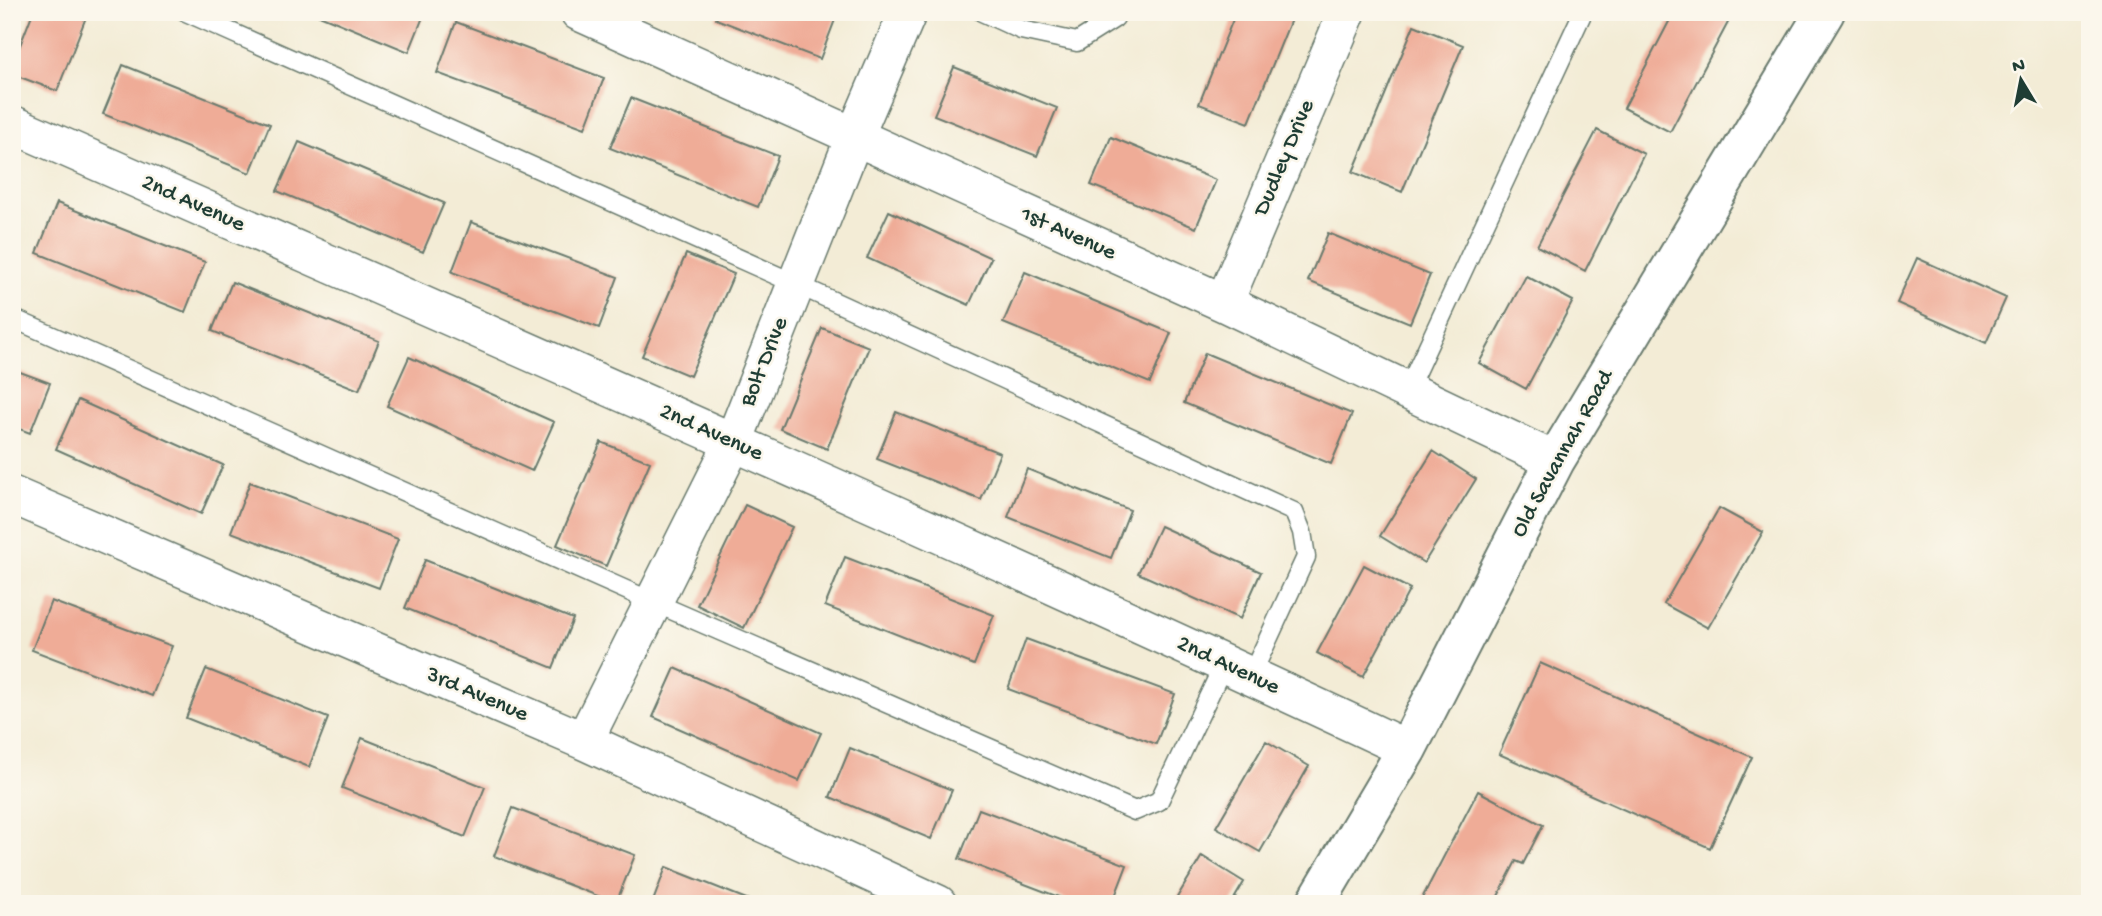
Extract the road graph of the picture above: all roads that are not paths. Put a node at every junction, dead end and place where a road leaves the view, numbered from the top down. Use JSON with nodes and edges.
{"nodes":[{"id":1,"x":186,"y":12,"type":"edge"},
{"id":2,"x":579,"y":12,"type":"edge"},
{"id":3,"x":908,"y":12,"type":"edge"},
{"id":4,"x":982,"y":12,"type":"edge"},
{"id":5,"x":1117,"y":12,"type":"edge"},
{"id":6,"x":1347,"y":12,"type":"edge"},
{"id":7,"x":1583,"y":12,"type":"edge"},
{"id":8,"x":1825,"y":12,"type":"edge"},
{"id":9,"x":12,"y":124,"type":"edge"},
{"id":10,"x":854,"y":138,"type":"junction"},
{"id":11,"x":796,"y":284,"type":"junction"},
{"id":12,"x":1224,"y":303,"type":"junction"},
{"id":13,"x":12,"y":318,"type":"edge"},
{"id":14,"x":1407,"y":391,"type":"junction"},
{"id":15,"x":733,"y":443,"type":"junction"},
{"id":16,"x":1556,"y":461,"type":"junction"},
{"id":17,"x":12,"y":495,"type":"edge"},
{"id":18,"x":653,"y":601,"type":"junction"},
{"id":19,"x":1238,"y":670,"type":"junction"},
{"id":20,"x":584,"y":741,"type":"junction"},
{"id":21,"x":1407,"y":749,"type":"junction"},
{"id":22,"x":938,"y":904,"type":"edge"},
{"id":23,"x":1315,"y":904,"type":"edge"}],
"edges":[{"from":1,"to":11,"type":"lane"},
{"from":2,"to":10,"type":"street","name":"1st Avenue"},
{"from":3,"to":10,"type":"street","name":"Bolt Drive"},
{"from":4,"to":5,"type":"lane"},
{"from":6,"to":12,"type":"street","name":"Dudley Drive"},
{"from":7,"to":14,"type":"lane"},
{"from":8,"to":16,"type":"street","name":"Old Savannah Road"},
{"from":9,"to":15,"type":"street","name":"2nd Avenue"},
{"from":10,"to":11,"type":"street","name":"Bolt Drive"},
{"from":10,"to":12,"type":"street","name":"1st Avenue"},
{"from":11,"to":15,"type":"street","name":"Bolt Drive"},
{"from":11,"to":19,"type":"lane"},
{"from":12,"to":14,"type":"street","name":"1st Avenue"},
{"from":13,"to":18,"type":"lane"},
{"from":14,"to":16,"type":"street","name":"1st Avenue"},
{"from":15,"to":18,"type":"street","name":"Bolt Drive"},
{"from":15,"to":19,"type":"street","name":"2nd Avenue"},
{"from":16,"to":21,"type":"street","name":"Old Savannah Road"},
{"from":17,"to":20,"type":"street","name":"3rd Avenue"},
{"from":18,"to":19,"type":"lane"},
{"from":18,"to":20,"type":"street","name":"Bolt Drive"},
{"from":19,"to":21,"type":"street","name":"2nd Avenue"},
{"from":20,"to":22,"type":"street","name":"3rd Avenue"},
{"from":21,"to":23,"type":"street","name":"Old Savannah Road"}]}
